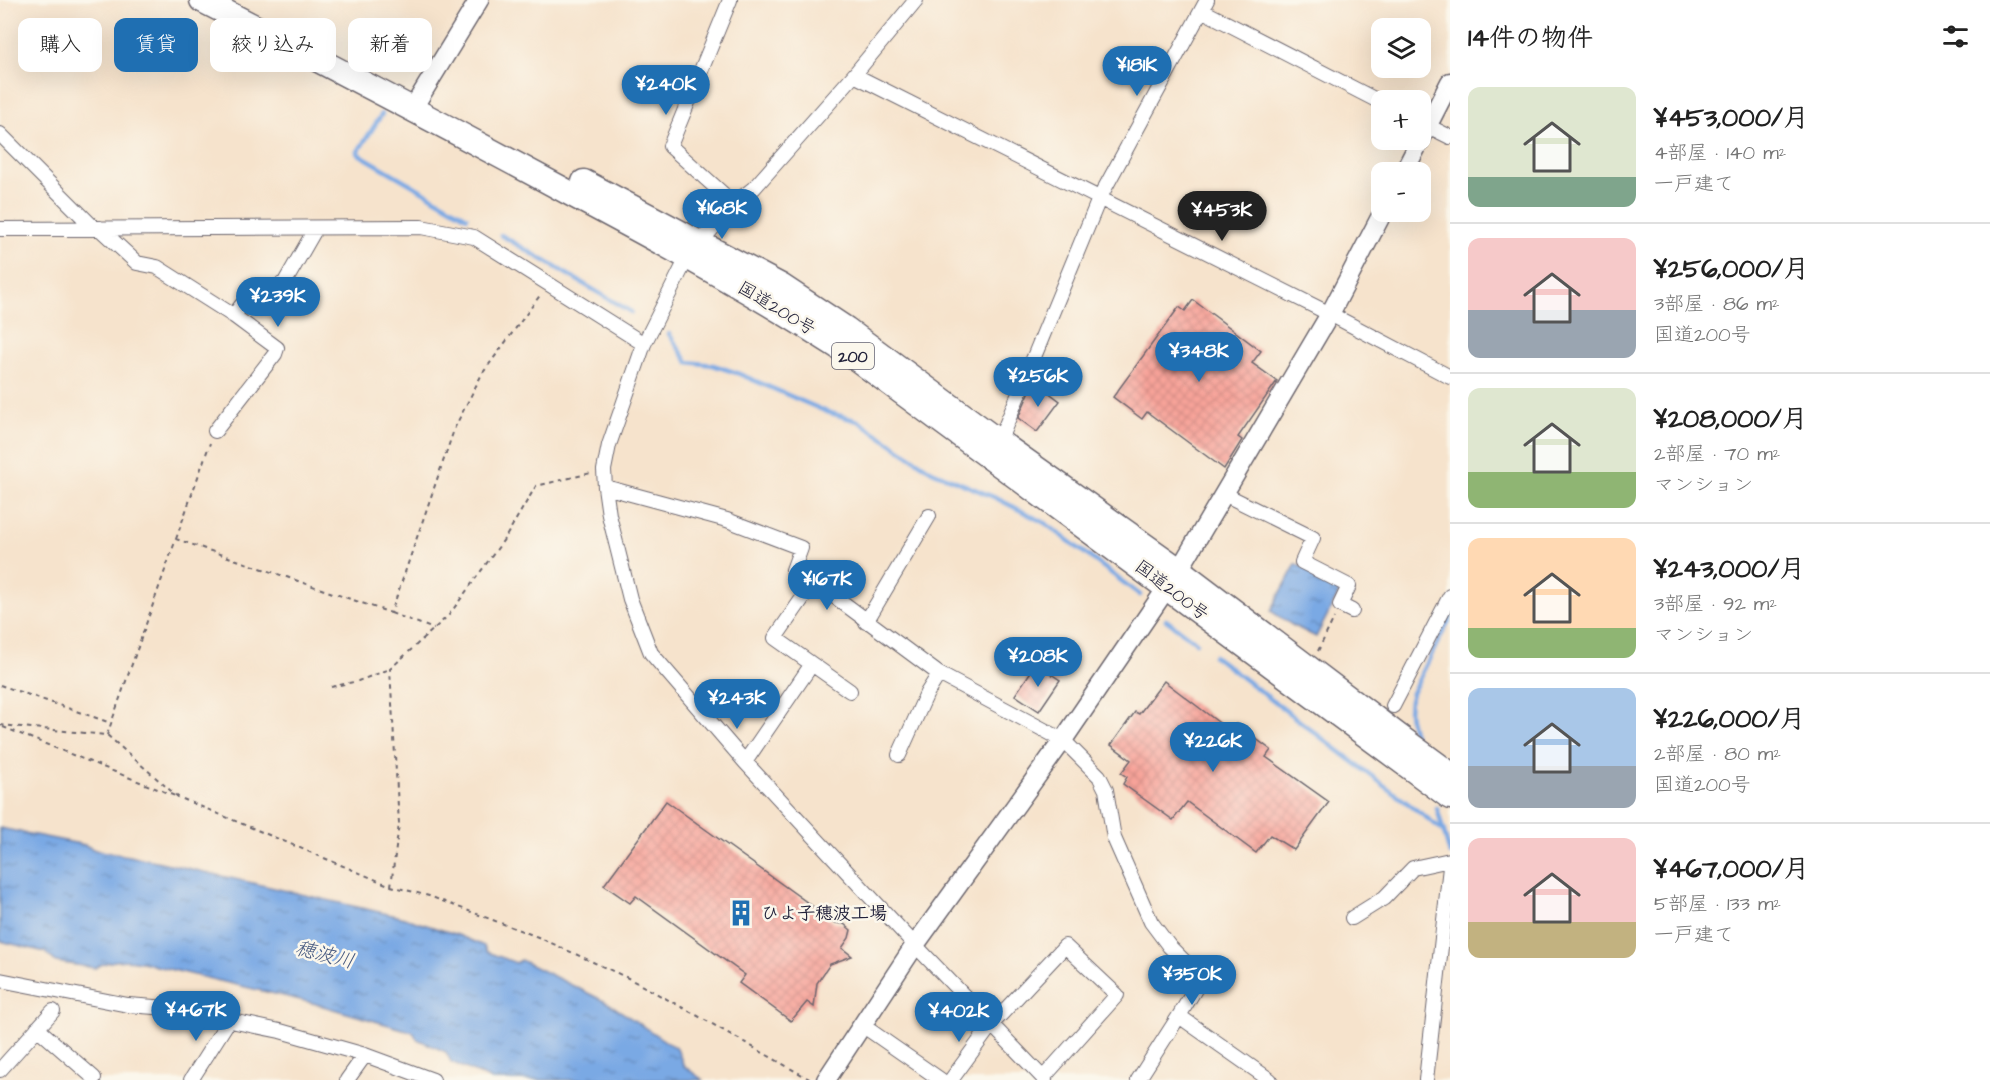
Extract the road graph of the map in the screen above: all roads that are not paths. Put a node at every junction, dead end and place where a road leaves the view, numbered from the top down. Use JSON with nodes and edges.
{"nodes":[{"id":1,"x":202,"y":0,"type":"edge"},
{"id":2,"x":236,"y":0,"type":"edge"},
{"id":3,"x":479,"y":0,"type":"edge"},
{"id":4,"x":730,"y":0,"type":"edge"},
{"id":5,"x":916,"y":0,"type":"edge"},
{"id":6,"x":1205,"y":5,"type":"edge"},
{"id":7,"x":855,"y":75,"type":"junction"},
{"id":8,"x":1450,"y":82,"type":"edge"},
{"id":9,"x":1371,"y":97,"type":"edge"},
{"id":10,"x":417,"y":101,"type":"junction"},
{"id":11,"x":1431,"y":113,"type":"edge"},
{"id":12,"x":1431,"y":128,"type":"edge"},
{"id":13,"x":0,"y":134,"type":"edge"},
{"id":14,"x":1450,"y":137,"type":"edge"},
{"id":15,"x":1099,"y":199,"type":"junction"},
{"id":16,"x":734,"y":204,"type":"junction"},
{"id":17,"x":1378,"y":222,"type":"edge"},
{"id":18,"x":97,"y":228,"type":"junction"},
{"id":19,"x":316,"y":228,"type":"junction"},
{"id":20,"x":0,"y":229,"type":"edge"},
{"id":21,"x":693,"y":249,"type":"junction"},
{"id":22,"x":1330,"y":314,"type":"junction"},
{"id":23,"x":234,"y":316,"type":"junction"},
{"id":24,"x":644,"y":344,"type":"junction"},
{"id":25,"x":1450,"y":378,"type":"edge"},
{"id":26,"x":215,"y":431,"type":"road end"},
{"id":27,"x":994,"y":449,"type":"junction"},
{"id":28,"x":605,"y":487,"type":"junction"},
{"id":29,"x":1224,"y":494,"type":"junction"},
{"id":30,"x":929,"y":516,"type":"dead end"},
{"id":31,"x":1173,"y":578,"type":"junction"},
{"id":32,"x":811,"y":586,"type":"junction"},
{"id":33,"x":1450,"y":596,"type":"edge"},
{"id":34,"x":1346,"y":608,"type":"road end"},
{"id":35,"x":866,"y":622,"type":"junction"},
{"id":36,"x":812,"y":664,"type":"junction"},
{"id":37,"x":939,"y":674,"type":"junction"},
{"id":38,"x":850,"y":691,"type":"dead end"},
{"id":39,"x":1393,"y":706,"type":"dead end"},
{"id":40,"x":1063,"y":740,"type":"junction"},
{"id":41,"x":899,"y":755,"type":"dead end"},
{"id":42,"x":746,"y":762,"type":"junction"},
{"id":43,"x":1450,"y":774,"type":"edge"},
{"id":44,"x":1450,"y":796,"type":"edge"},
{"id":45,"x":1450,"y":860,"type":"edge"},
{"id":46,"x":1450,"y":867,"type":"edge"},
{"id":47,"x":1352,"y":918,"type":"dead end"},
{"id":48,"x":915,"y":945,"type":"junction"},
{"id":49,"x":0,"y":980,"type":"edge"},
{"id":50,"x":53,"y":1011,"type":"dead end"},
{"id":51,"x":1179,"y":1016,"type":"junction"},
{"id":52,"x":229,"y":1020,"type":"junction"},
{"id":53,"x":992,"y":1024,"type":"junction"},
{"id":54,"x":862,"y":1025,"type":"junction"},
{"id":55,"x":37,"y":1028,"type":"junction"},
{"id":56,"x":364,"y":1055,"type":"junction"},
{"id":57,"x":0,"y":1070,"type":"edge"},
{"id":58,"x":94,"y":1078,"type":"dead end"},
{"id":59,"x":1044,"y":1079,"type":"edge"},
{"id":60,"x":191,"y":1080,"type":"edge"},
{"id":61,"x":347,"y":1080,"type":"edge"},
{"id":62,"x":433,"y":1080,"type":"edge"},
{"id":63,"x":826,"y":1080,"type":"edge"},
{"id":64,"x":941,"y":1080,"type":"edge"},
{"id":65,"x":951,"y":1080,"type":"edge"},
{"id":66,"x":1138,"y":1080,"type":"edge"},
{"id":67,"x":1270,"y":1080,"type":"edge"},
{"id":68,"x":1426,"y":1080,"type":"edge"}],
"edges":[{"from":1,"to":10,"type":"highway","name":"国道200号","number":"200"},
{"from":2,"to":10,"type":"highway","name":"国道200号","number":"200"},
{"from":3,"to":10,"type":"street"},
{"from":4,"to":16,"type":"street"},
{"from":5,"to":7,"type":"street"},
{"from":6,"to":9,"type":"street"},
{"from":6,"to":15,"type":"street"},
{"from":7,"to":15,"type":"street"},
{"from":7,"to":16,"type":"street"},
{"from":8,"to":11,"type":"street"},
{"from":10,"to":21,"type":"highway","name":"国道200号","number":"200"},
{"from":12,"to":14,"type":"street"},
{"from":13,"to":18,"type":"street"},
{"from":15,"to":22,"type":"street"},
{"from":15,"to":27,"type":"street"},
{"from":16,"to":21,"type":"street"},
{"from":17,"to":22,"type":"street"},
{"from":18,"to":19,"type":"street"},
{"from":18,"to":20,"type":"street"},
{"from":18,"to":23,"type":"street"},
{"from":19,"to":23,"type":"street"},
{"from":19,"to":24,"type":"street"},
{"from":21,"to":24,"type":"street"},
{"from":21,"to":27,"type":"highway","name":"国道200号","number":"200"},
{"from":22,"to":25,"type":"street"},
{"from":22,"to":29,"type":"street"},
{"from":23,"to":26,"type":"street"},
{"from":24,"to":28,"type":"street"},
{"from":27,"to":31,"type":"highway","name":"国道200号","number":"200"},
{"from":28,"to":32,"type":"street"},
{"from":28,"to":42,"type":"street"},
{"from":29,"to":31,"type":"street"},
{"from":29,"to":34,"type":"street"},
{"from":30,"to":35,"type":"street"},
{"from":31,"to":40,"type":"street"},
{"from":31,"to":43,"type":"highway","name":"国道200号","number":"200"},
{"from":31,"to":44,"type":"highway","name":"国道200号","number":"200"},
{"from":32,"to":35,"type":"street"},
{"from":32,"to":36,"type":"street"},
{"from":33,"to":39,"type":"street"},
{"from":35,"to":37,"type":"street"},
{"from":36,"to":38,"type":"street"},
{"from":36,"to":42,"type":"street"},
{"from":37,"to":40,"type":"street"},
{"from":37,"to":41,"type":"street"},
{"from":40,"to":48,"type":"street"},
{"from":40,"to":51,"type":"street"},
{"from":42,"to":48,"type":"street"},
{"from":45,"to":47,"type":"street"},
{"from":46,"to":68,"type":"street"},
{"from":48,"to":53,"type":"street"},
{"from":48,"to":54,"type":"street"},
{"from":49,"to":52,"type":"street"},
{"from":50,"to":55,"type":"street"},
{"from":51,"to":66,"type":"street"},
{"from":51,"to":67,"type":"street"},
{"from":52,"to":56,"type":"street"},
{"from":52,"to":60,"type":"street"},
{"from":53,"to":59,"type":"street"},
{"from":53,"to":59,"type":"street"},
{"from":53,"to":65,"type":"street"},
{"from":54,"to":63,"type":"street"},
{"from":54,"to":64,"type":"street"},
{"from":55,"to":57,"type":"street"},
{"from":55,"to":58,"type":"street"},
{"from":56,"to":61,"type":"street"},
{"from":56,"to":62,"type":"street"}]}
